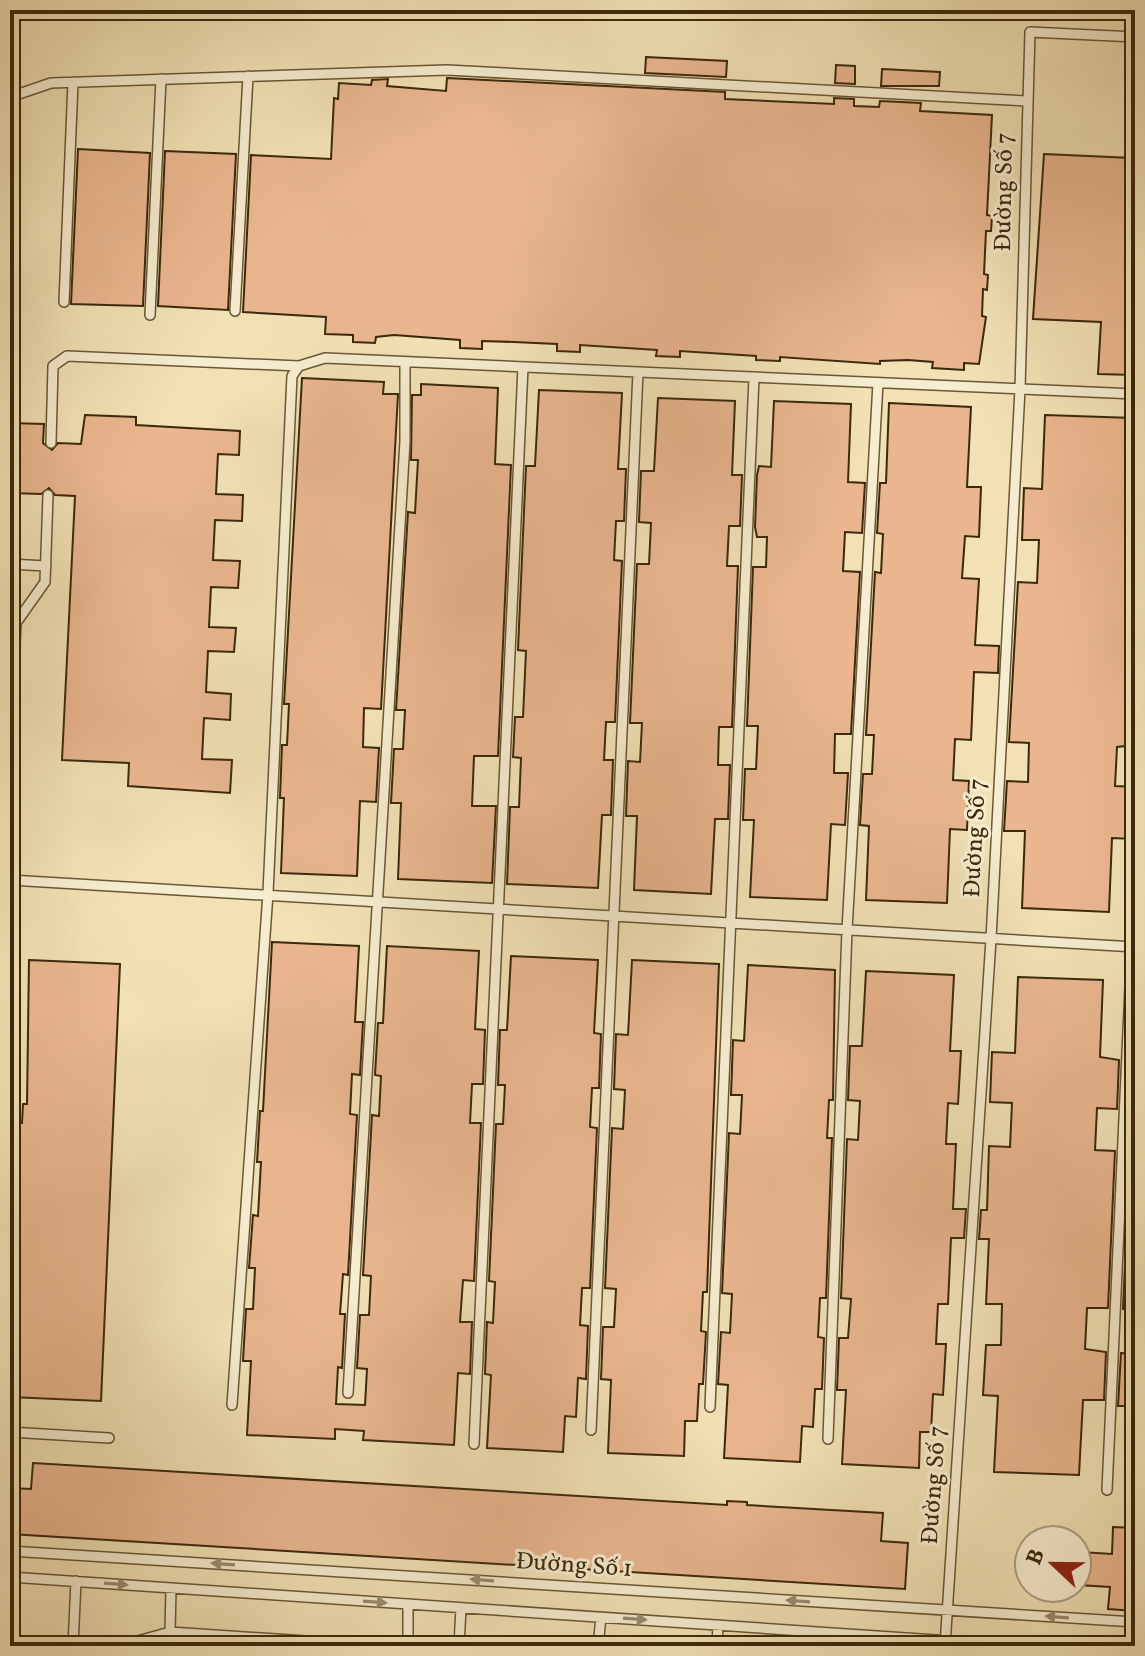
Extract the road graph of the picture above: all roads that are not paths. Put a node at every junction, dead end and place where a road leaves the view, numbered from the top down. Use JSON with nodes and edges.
{"nodes":[{"id":1,"x":1135,"y":37,"type":"edge"},
{"id":2,"x":248,"y":76,"type":"junction"},
{"id":3,"x":161,"y":79,"type":"junction"},
{"id":4,"x":73,"y":82,"type":"junction"},
{"id":5,"x":10,"y":97,"type":"edge"},
{"id":6,"x":1027,"y":101,"type":"junction"},
{"id":7,"x":64,"y":302,"type":"dead end"},
{"id":8,"x":235,"y":311,"type":"dead end"},
{"id":9,"x":150,"y":315,"type":"dead end"},
{"id":10,"x":405,"y":362,"type":"junction"},
{"id":11,"x":299,"y":366,"type":"junction"},
{"id":12,"x":523,"y":367,"type":"junction"},
{"id":13,"x":638,"y":372,"type":"junction"},
{"id":14,"x":754,"y":377,"type":"junction"},
{"id":15,"x":878,"y":383,"type":"junction"},
{"id":16,"x":1020,"y":389,"type":"junction"},
{"id":17,"x":1135,"y":394,"type":"edge"},
{"id":18,"x":51,"y":443,"type":"dead end"},
{"id":19,"x":48,"y":495,"type":"dead end"},
{"id":20,"x":10,"y":564,"type":"edge"},
{"id":21,"x":46,"y":566,"type":"junction"},
{"id":22,"x":10,"y":752,"type":"edge"},
{"id":23,"x":1135,"y":878,"type":"edge"},
{"id":24,"x":10,"y":880,"type":"edge"},
{"id":25,"x":268,"y":893,"type":"junction"},
{"id":26,"x":377,"y":900,"type":"junction"},
{"id":27,"x":497,"y":908,"type":"junction"},
{"id":28,"x":614,"y":915,"type":"junction"},
{"id":29,"x":730,"y":922,"type":"junction"},
{"id":30,"x":847,"y":930,"type":"junction"},
{"id":31,"x":991,"y":939,"type":"junction"},
{"id":32,"x":1134,"y":947,"type":"edge"},
{"id":33,"x":348,"y":1393,"type":"dead end"},
{"id":34,"x":232,"y":1405,"type":"dead end"},
{"id":35,"x":710,"y":1407,"type":"dead end"},
{"id":36,"x":591,"y":1430,"type":"dead end"},
{"id":37,"x":10,"y":1432,"type":"edge"},
{"id":38,"x":109,"y":1438,"type":"dead end"},
{"id":39,"x":828,"y":1439,"type":"dead end"},
{"id":40,"x":474,"y":1444,"type":"dead end"},
{"id":41,"x":1107,"y":1490,"type":"dead end"},
{"id":42,"x":10,"y":1551,"type":"edge"},
{"id":43,"x":10,"y":1577,"type":"edge"},
{"id":44,"x":76,"y":1581,"type":"junction"},
{"id":45,"x":171,"y":1588,"type":"junction"},
{"id":46,"x":408,"y":1604,"type":"junction"},
{"id":47,"x":461,"y":1608,"type":"junction"},
{"id":48,"x":946,"y":1610,"type":"junction"},
{"id":49,"x":601,"y":1617,"type":"junction"},
{"id":50,"x":1135,"y":1622,"type":"edge"},
{"id":51,"x":718,"y":1625,"type":"junction"},
{"id":52,"x":170,"y":1632,"type":"junction"},
{"id":53,"x":134,"y":1642,"type":"dead end"},
{"id":54,"x":945,"y":1644,"type":"edge"},
{"id":55,"x":73,"y":1646,"type":"edge"},
{"id":56,"x":382,"y":1646,"type":"edge"},
{"id":57,"x":408,"y":1646,"type":"edge"},
{"id":58,"x":459,"y":1646,"type":"edge"},
{"id":59,"x":598,"y":1646,"type":"edge"},
{"id":60,"x":717,"y":1646,"type":"edge"},
{"id":61,"x":1024,"y":1646,"type":"edge"}],
"edges":[{"from":1,"to":6,"type":"lane","name":"Đường Số 7"},
{"from":2,"to":3,"type":"lane"},
{"from":2,"to":6,"type":"lane"},
{"from":2,"to":8,"type":"lane"},
{"from":3,"to":4,"type":"lane"},
{"from":3,"to":9,"type":"lane"},
{"from":4,"to":5,"type":"lane"},
{"from":4,"to":7,"type":"lane"},
{"from":6,"to":16,"type":"lane","name":"Đường Số 7"},
{"from":10,"to":11,"type":"lane"},
{"from":10,"to":12,"type":"lane"},
{"from":10,"to":26,"type":"lane"},
{"from":11,"to":18,"type":"lane"},
{"from":11,"to":25,"type":"lane"},
{"from":12,"to":13,"type":"lane"},
{"from":12,"to":27,"type":"lane"},
{"from":13,"to":14,"type":"lane"},
{"from":13,"to":28,"type":"lane"},
{"from":14,"to":15,"type":"lane"},
{"from":14,"to":29,"type":"lane"},
{"from":15,"to":16,"type":"lane"},
{"from":15,"to":30,"type":"lane"},
{"from":16,"to":17,"type":"lane"},
{"from":16,"to":31,"type":"lane","name":"Đường Số 7"},
{"from":19,"to":21,"type":"lane"},
{"from":20,"to":21,"type":"lane"},
{"from":21,"to":22,"type":"lane"},
{"from":23,"to":32,"type":"lane"},
{"from":24,"to":25,"type":"lane"},
{"from":25,"to":26,"type":"lane"},
{"from":25,"to":34,"type":"lane"},
{"from":26,"to":27,"type":"lane"},
{"from":26,"to":33,"type":"lane"},
{"from":27,"to":28,"type":"lane"},
{"from":27,"to":40,"type":"lane"},
{"from":28,"to":29,"type":"lane"},
{"from":28,"to":36,"type":"lane"},
{"from":29,"to":30,"type":"lane"},
{"from":29,"to":35,"type":"lane"},
{"from":30,"to":31,"type":"lane"},
{"from":30,"to":39,"type":"lane"},
{"from":31,"to":32,"type":"lane"},
{"from":31,"to":48,"type":"lane","name":"Đường Số 7"},
{"from":32,"to":41,"type":"lane"},
{"from":37,"to":38,"type":"lane"},
{"from":48,"to":42,"type":"lane","name":"Đường Số 1","one_way":true},
{"from":43,"to":44,"type":"lane","name":"Đường Số 1"},
{"from":44,"to":45,"type":"lane","name":"Đường Số 1","one_way":true},
{"from":44,"to":55,"type":"lane"},
{"from":45,"to":46,"type":"lane","name":"Đường Số 1","one_way":true},
{"from":45,"to":52,"type":"lane"},
{"from":46,"to":47,"type":"lane","name":"Đường Số 1"},
{"from":46,"to":57,"type":"lane"},
{"from":47,"to":49,"type":"lane","name":"Đường Số 1"},
{"from":47,"to":58,"type":"lane"},
{"from":50,"to":48,"type":"lane","name":"Đường Số 1","one_way":true},
{"from":48,"to":54,"type":"lane","name":"Đường Số 7"},
{"from":49,"to":51,"type":"lane","name":"Đường Số 1","one_way":true},
{"from":49,"to":59,"type":"lane"},
{"from":51,"to":54,"type":"lane","name":"Đường Số 1"},
{"from":51,"to":60,"type":"lane"},
{"from":52,"to":53,"type":"lane"},
{"from":52,"to":56,"type":"lane"},
{"from":54,"to":61,"type":"lane","name":"Đường Số 1"}]}
